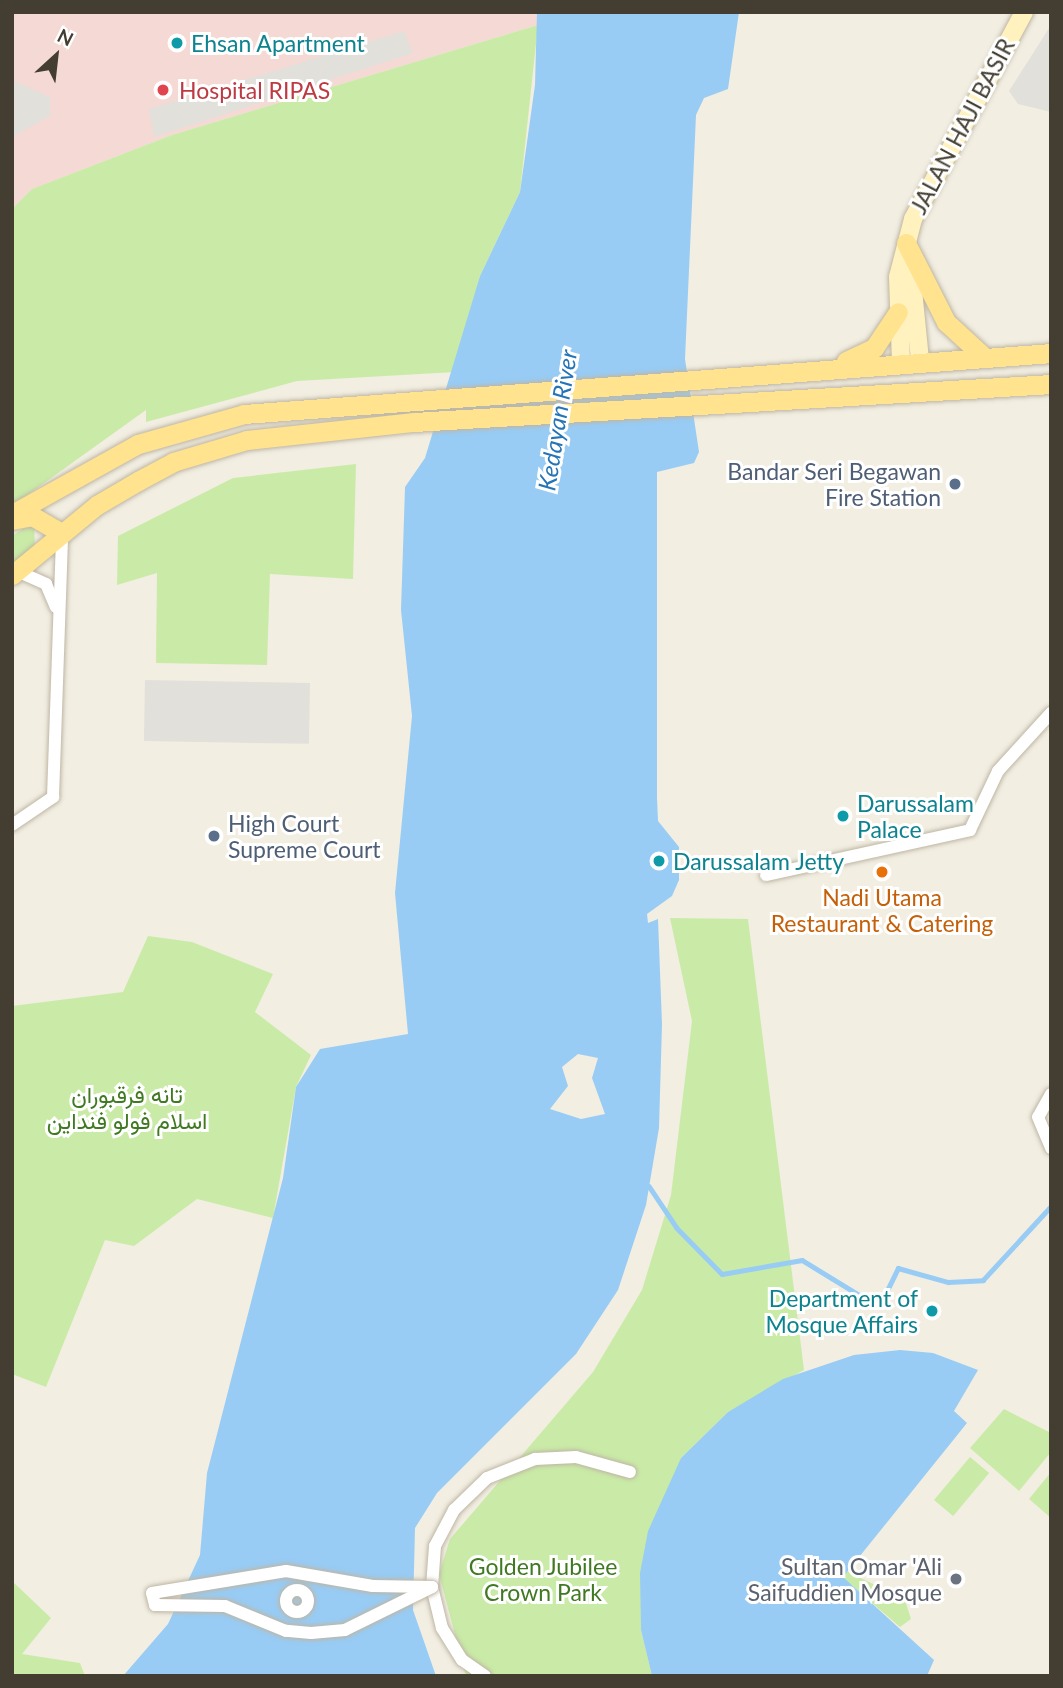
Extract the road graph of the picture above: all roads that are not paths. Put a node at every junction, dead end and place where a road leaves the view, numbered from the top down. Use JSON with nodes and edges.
{"nodes":[{"id":1,"x":1024,"y":12,"type":"edge"},
{"id":2,"x":906,"y":243,"type":"junction"},
{"id":3,"x":898,"y":312,"type":"junction"},
{"id":4,"x":1051,"y":353,"type":"edge"},
{"id":5,"x":983,"y":356,"type":"junction"},
{"id":6,"x":911,"y":361,"type":"junction"},
{"id":7,"x":829,"y":368,"type":"junction"},
{"id":8,"x":1051,"y":384,"type":"edge"},
{"id":9,"x":924,"y":391,"type":"junction"},
{"id":10,"x":903,"y":392,"type":"junction"},
{"id":11,"x":12,"y":514,"type":"edge"},
{"id":12,"x":12,"y":520,"type":"edge"},
{"id":13,"x":62,"y":533,"type":"junction"},
{"id":14,"x":15,"y":573,"type":"edge"},
{"id":15,"x":56,"y":607,"type":"junction"},
{"id":16,"x":1051,"y":713,"type":"edge"},
{"id":17,"x":12,"y":825,"type":"edge"},
{"id":18,"x":766,"y":875,"type":"dead end"},
{"id":19,"x":1051,"y":1094,"type":"edge"},
{"id":20,"x":1051,"y":1148,"type":"edge"},
{"id":21,"x":630,"y":1472,"type":"dead end"},
{"id":22,"x":309,"y":1574,"type":"junction"},
{"id":23,"x":432,"y":1587,"type":"junction"},
{"id":24,"x":286,"y":1631,"type":"junction"},
{"id":25,"x":485,"y":1676,"type":"edge"}],
"edges":[{"from":1,"to":2,"type":"main road","name":"JALAN HAJI BASIR"},
{"from":2,"to":3,"type":"main road","name":"JALAN HAJI BASIR"},
{"from":2,"to":5,"type":"main road"},
{"from":2,"to":6,"type":"main road","name":"JALAN HAJI BASIR"},
{"from":3,"to":6,"type":"main road","name":"JALAN HAJI BASIR"},
{"from":3,"to":7,"type":"main road"},
{"from":4,"to":5,"type":"main road"},
{"from":5,"to":6,"type":"main road"},
{"from":6,"to":7,"type":"main road"},
{"from":6,"to":9,"type":"main road","name":"JALAN HAJI BASIR"},
{"from":6,"to":10,"type":"main road","name":"JALAN HAJI BASIR"},
{"from":7,"to":11,"type":"main road"},
{"from":8,"to":9,"type":"main road"},
{"from":9,"to":10,"type":"main road"},
{"from":10,"to":13,"type":"main road"},
{"from":12,"to":13,"type":"main road"},
{"from":13,"to":14,"type":"main road"},
{"from":13,"to":15,"type":"street"},
{"from":14,"to":15,"type":"street"},
{"from":15,"to":17,"type":"street"},
{"from":16,"to":18,"type":"street"},
{"from":19,"to":20,"type":"street"},
{"from":21,"to":23,"type":"street"},
{"from":22,"to":23,"type":"street","bridge":true},
{"from":22,"to":24,"type":"street"},
{"from":22,"to":24,"type":"street","bridge":true},
{"from":23,"to":24,"type":"street","bridge":true},
{"from":23,"to":25,"type":"street"}]}
